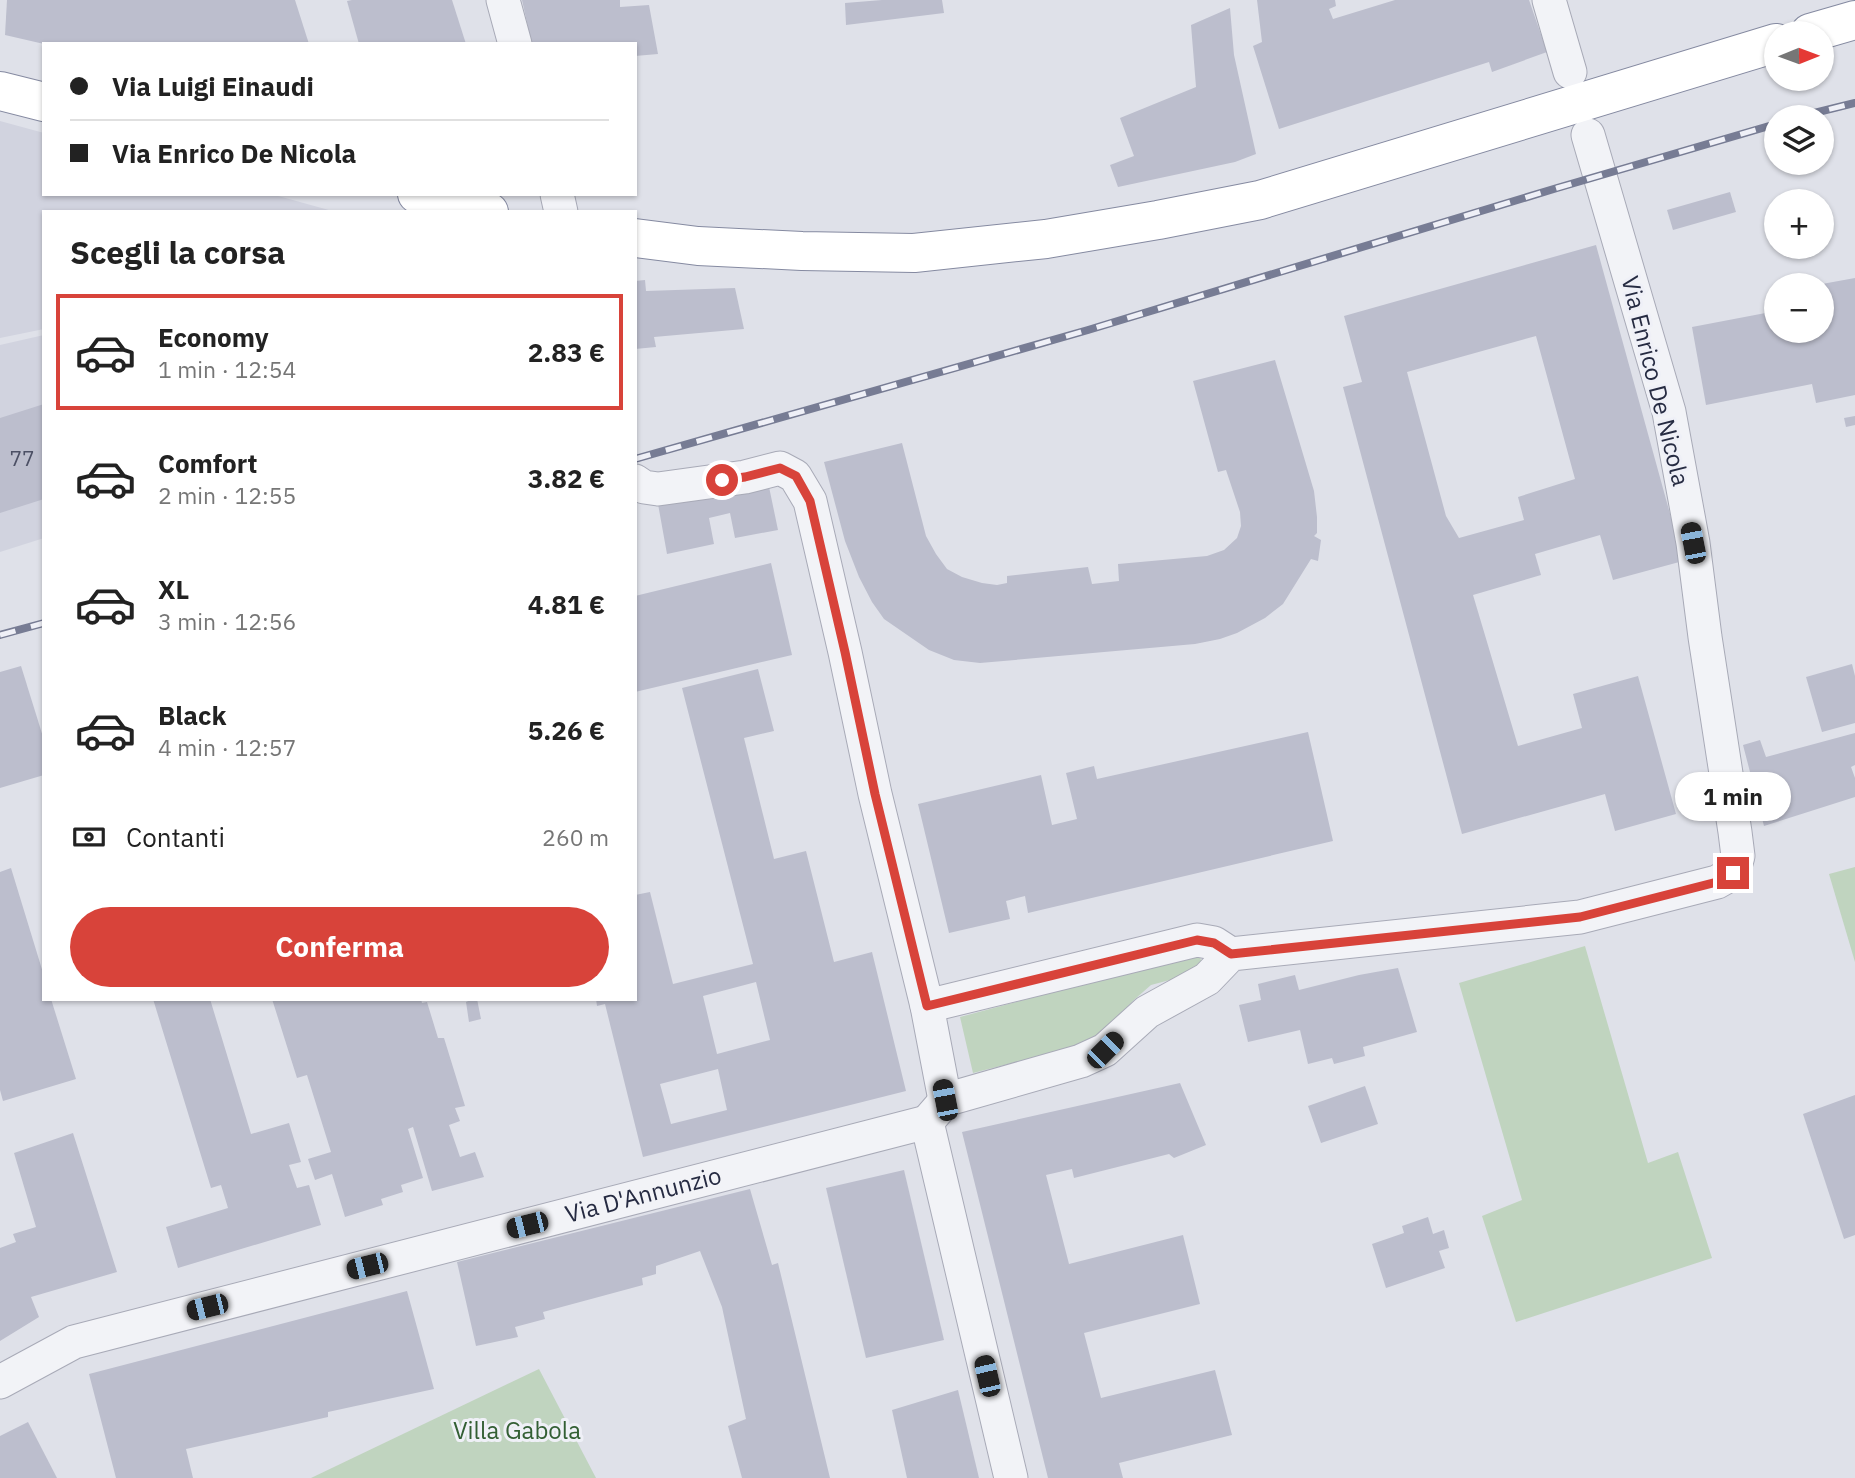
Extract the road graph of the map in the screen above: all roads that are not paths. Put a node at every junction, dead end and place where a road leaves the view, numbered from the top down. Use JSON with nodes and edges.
{"nodes":[{"id":1,"x":503,"y":0,"type":"edge"},
{"id":2,"x":1549,"y":0,"type":"edge"},
{"id":3,"x":1855,"y":20,"type":"edge"},
{"id":4,"x":1834,"y":26,"type":"edge"},
{"id":5,"x":514,"y":42,"type":"edge"},
{"id":6,"x":1764,"y":47,"type":"edge"},
{"id":7,"x":1570,"y":72,"type":"dead end"},
{"id":8,"x":0,"y":91,"type":"edge"},
{"id":9,"x":42,"y":102,"type":"edge"},
{"id":10,"x":1588,"y":135,"type":"dead end"},
{"id":11,"x":425,"y":196,"type":"edge"},
{"id":12,"x":481,"y":210,"type":"edge"},
{"id":13,"x":637,"y":238,"type":"edge"},
{"id":14,"x":637,"y":482,"type":"edge"},
{"id":15,"x":1231,"y":954,"type":"junction"},
{"id":16,"x":927,"y":1006,"type":"junction"},
{"id":17,"x":936,"y":1111,"type":"junction"},
{"id":18,"x":0,"y":1382,"type":"edge"},
{"id":19,"x":1012,"y":1478,"type":"edge"}],
"edges":[{"from":1,"to":5,"type":"street"},
{"from":2,"to":7,"type":"street"},
{"from":3,"to":4,"type":"highway"},
{"from":6,"to":13,"type":"highway"},
{"from":8,"to":9,"type":"highway"},
{"from":10,"to":15,"type":"street","name":"Via Enrico De Nicola"},
{"from":11,"to":12,"type":"highway"},
{"from":14,"to":16,"type":"street"},
{"from":15,"to":16,"type":"street","name":"Via Enrico De Nicola"},
{"from":15,"to":17,"type":"street"},
{"from":16,"to":17,"type":"street"},
{"from":17,"to":18,"type":"street","name":"Via D'Annunzio"},
{"from":17,"to":19,"type":"street"}]}
